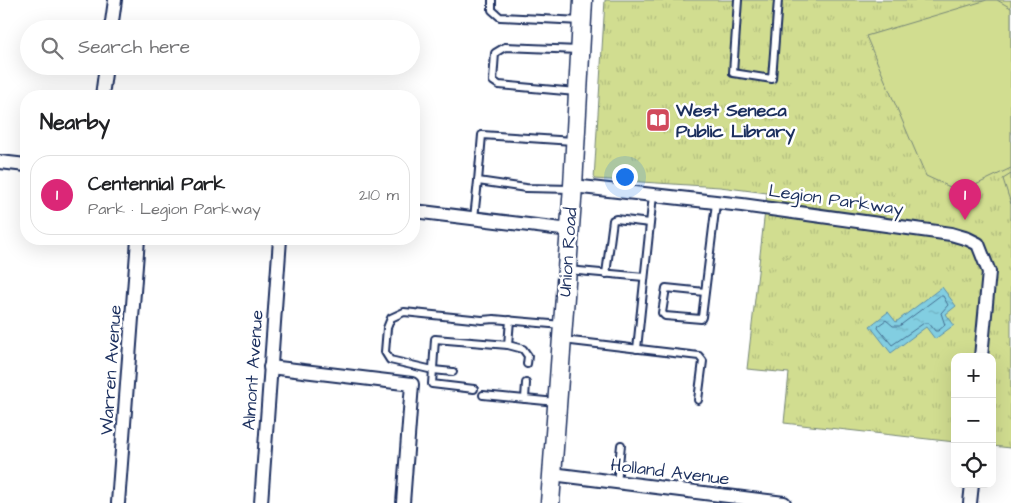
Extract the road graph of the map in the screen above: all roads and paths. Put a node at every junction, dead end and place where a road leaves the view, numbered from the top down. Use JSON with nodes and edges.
{"nodes":[{"id":1,"x":115,"y":0,"type":"edge"},
{"id":2,"x":492,"y":0,"type":"edge"},
{"id":3,"x":584,"y":0,"type":"edge"},
{"id":4,"x":738,"y":0,"type":"edge"},
{"id":5,"x":778,"y":0,"type":"edge"},
{"id":6,"x":112,"y":20,"type":"edge"},
{"id":7,"x":582,"y":21,"type":"junction"},
{"id":8,"x":580,"y":50,"type":"junction"},
{"id":9,"x":105,"y":75,"type":"edge"},
{"id":10,"x":103,"y":90,"type":"edge"},
{"id":11,"x":578,"y":92,"type":"junction"},
{"id":12,"x":576,"y":141,"type":"junction"},
{"id":13,"x":0,"y":162,"type":"edge"},
{"id":14,"x":20,"y":164,"type":"edge"},
{"id":15,"x":478,"y":181,"type":"junction"},
{"id":16,"x":573,"y":187,"type":"junction"},
{"id":17,"x":653,"y":195,"type":"junction"},
{"id":18,"x":716,"y":203,"type":"junction"},
{"id":19,"x":420,"y":212,"type":"edge"},
{"id":20,"x":474,"y":218,"type":"junction"},
{"id":21,"x":650,"y":223,"type":"junction"},
{"id":22,"x":570,"y":230,"type":"junction"},
{"id":23,"x":138,"y":245,"type":"edge"},
{"id":24,"x":280,"y":245,"type":"edge"},
{"id":25,"x":567,"y":270,"type":"junction"},
{"id":26,"x":606,"y":274,"type":"junction"},
{"id":27,"x":644,"y":277,"type":"junction"},
{"id":28,"x":705,"y":292,"type":"junction"},
{"id":29,"x":510,"y":320,"type":"junction"},
{"id":30,"x":563,"y":333,"type":"junction"},
{"id":31,"x":508,"y":345,"type":"junction"},
{"id":32,"x":637,"y":349,"type":"junction"},
{"id":33,"x":981,"y":353,"type":"edge"},
{"id":34,"x":527,"y":364,"type":"dead end"},
{"id":35,"x":270,"y":367,"type":"junction"},
{"id":36,"x":433,"y":370,"type":"junction"},
{"id":37,"x":453,"y":372,"type":"dead end"},
{"id":38,"x":526,"y":383,"type":"dead end"},
{"id":39,"x":474,"y":389,"type":"dead end"},
{"id":40,"x":483,"y":395,"type":"dead end"},
{"id":41,"x":525,"y":399,"type":"junction"},
{"id":42,"x":698,"y":400,"type":"dead end"},
{"id":43,"x":558,"y":402,"type":"junction"},
{"id":44,"x":621,"y":445,"type":"dead end"},
{"id":45,"x":552,"y":474,"type":"junction"},
{"id":46,"x":617,"y":483,"type":"junction"},
{"id":47,"x":972,"y":488,"type":"edge"},
{"id":48,"x":705,"y":499,"type":"edge"},
{"id":49,"x":118,"y":503,"type":"edge"},
{"id":50,"x":260,"y":503,"type":"edge"},
{"id":51,"x":403,"y":503,"type":"edge"},
{"id":52,"x":550,"y":503,"type":"edge"},
{"id":53,"x":784,"y":503,"type":"edge"},
{"id":54,"x":970,"y":503,"type":"edge"}],
"edges":[{"from":1,"to":6,"type":"street"},
{"from":2,"to":7,"type":"lane"},
{"from":3,"to":7,"type":"main road","name":"Union Road"},
{"from":4,"to":5,"type":"lane"},
{"from":7,"to":8,"type":"main road","name":"Union Road"},
{"from":8,"to":11,"type":"main road","name":"Union Road"},
{"from":8,"to":11,"type":"lane"},
{"from":9,"to":10,"type":"street"},
{"from":11,"to":12,"type":"main road","name":"Union Road"},
{"from":12,"to":15,"type":"lane"},
{"from":12,"to":16,"type":"main road","name":"Union Road"},
{"from":13,"to":14,"type":"street"},
{"from":15,"to":16,"type":"lane"},
{"from":15,"to":20,"type":"lane"},
{"from":16,"to":17,"type":"street","name":"Legion Parkway"},
{"from":16,"to":22,"type":"main road","name":"Union Road"},
{"from":17,"to":18,"type":"street","name":"Legion Parkway"},
{"from":17,"to":21,"type":"lane"},
{"from":18,"to":28,"type":"lane"},
{"from":18,"to":33,"type":"street","name":"Legion Parkway"},
{"from":19,"to":20,"type":"street"},
{"from":20,"to":22,"type":"street"},
{"from":21,"to":26,"type":"lane"},
{"from":21,"to":27,"type":"lane"},
{"from":22,"to":25,"type":"main road","name":"Union Road"},
{"from":23,"to":49,"type":"street","name":"Warren Avenue"},
{"from":24,"to":35,"type":"street","name":"Almont Avenue"},
{"from":25,"to":26,"type":"lane"},
{"from":25,"to":30,"type":"main road","name":"Union Road"},
{"from":26,"to":27,"type":"lane"},
{"from":27,"to":32,"type":"lane"},
{"from":28,"to":28,"type":"lane"},
{"from":29,"to":30,"type":"lane"},
{"from":29,"to":31,"type":"lane"},
{"from":29,"to":36,"type":"lane"},
{"from":30,"to":32,"type":"lane"},
{"from":30,"to":43,"type":"main road","name":"Union Road"},
{"from":31,"to":34,"type":"lane"},
{"from":31,"to":36,"type":"lane"},
{"from":32,"to":42,"type":"lane"},
{"from":35,"to":50,"type":"street","name":"Almont Avenue"},
{"from":35,"to":51,"type":"street"},
{"from":36,"to":37,"type":"lane"},
{"from":36,"to":39,"type":"lane"},
{"from":38,"to":41,"type":"lane"},
{"from":40,"to":41,"type":"lane"},
{"from":41,"to":43,"type":"lane"},
{"from":43,"to":45,"type":"main road","name":"Union Road"},
{"from":44,"to":46,"type":"lane"},
{"from":45,"to":46,"type":"street","name":"Holland Avenue"},
{"from":45,"to":52,"type":"main road","name":"Union Road"},
{"from":46,"to":48,"type":"street","name":"Holland Avenue"},
{"from":47,"to":54,"type":"street"},
{"from":48,"to":53,"type":"street","name":"Holland Avenue"}]}
